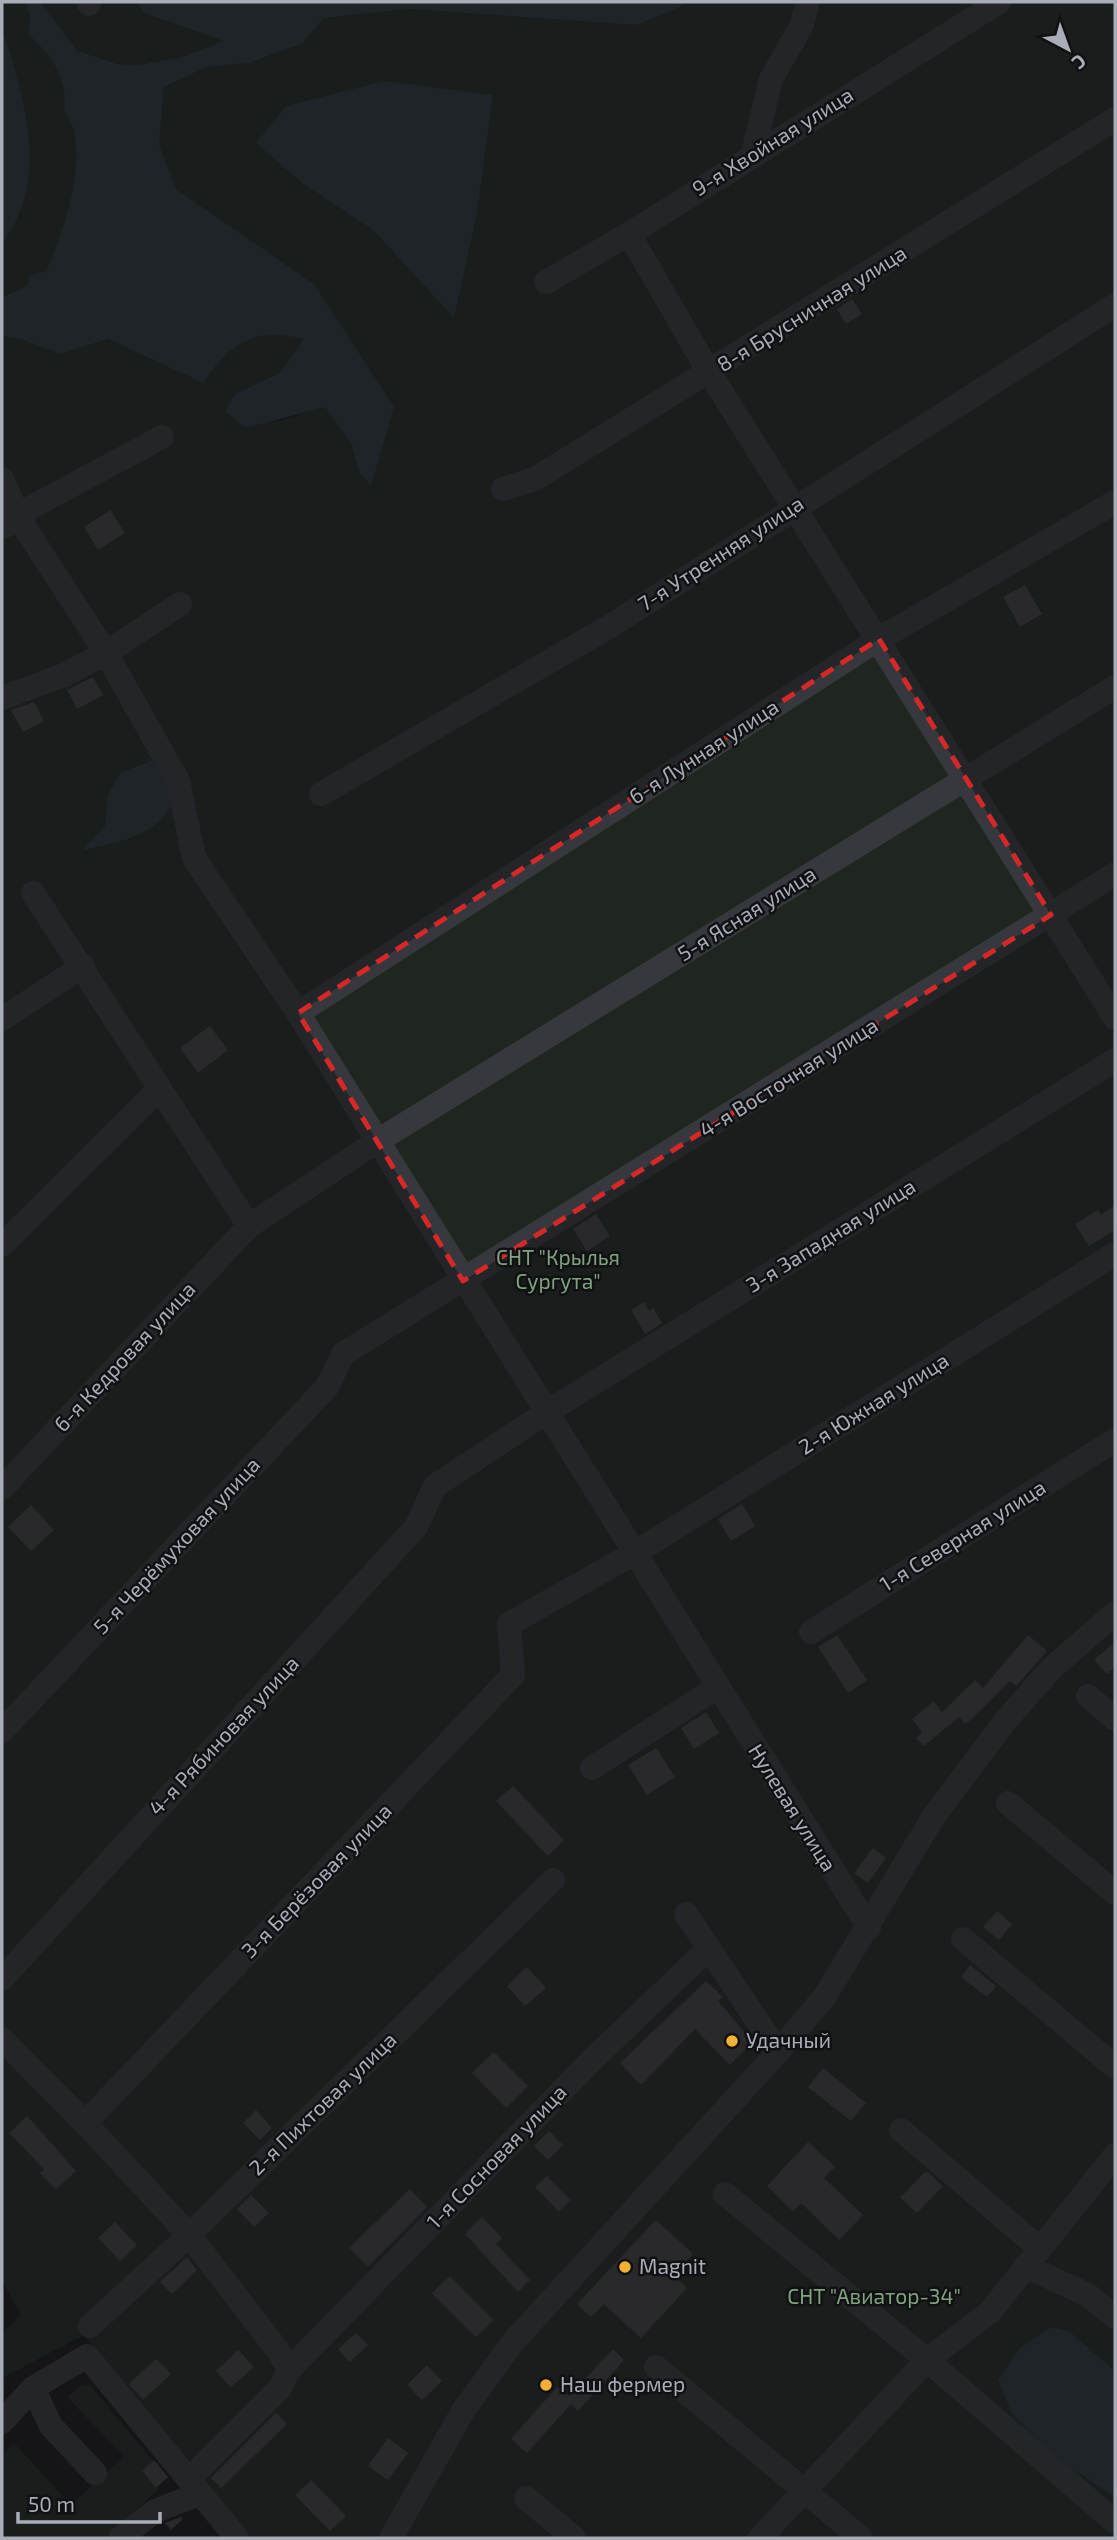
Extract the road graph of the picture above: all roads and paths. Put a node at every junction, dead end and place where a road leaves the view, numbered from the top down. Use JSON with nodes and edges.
{"nodes":[{"id":1,"x":808,"y":2,"type":"edge"},
{"id":2,"x":999,"y":2,"type":"edge"},
{"id":3,"x":1115,"y":119,"type":"edge"},
{"id":4,"x":754,"y":153,"type":"junction"},
{"id":5,"x":629,"y":234,"type":"junction"},
{"id":6,"x":546,"y":282,"type":"dead end"},
{"id":7,"x":1115,"y":305,"type":"edge"},
{"id":8,"x":709,"y":372,"type":"junction"},
{"id":9,"x":162,"y":437,"type":"dead end"},
{"id":10,"x":2,"y":479,"type":"edge"},
{"id":11,"x":503,"y":489,"type":"dead end"},
{"id":12,"x":1115,"y":502,"type":"edge"},
{"id":13,"x":794,"y":507,"type":"junction"},
{"id":14,"x":11,"y":523,"type":"edge"},
{"id":15,"x":180,"y":604,"type":"dead end"},
{"id":16,"x":879,"y":639,"type":"junction"},
{"id":17,"x":106,"y":653,"type":"junction"},
{"id":18,"x":1115,"y":687,"type":"edge"},
{"id":19,"x":2,"y":698,"type":"edge"},
{"id":20,"x":964,"y":781,"type":"junction"},
{"id":21,"x":321,"y":794,"type":"dead end"},
{"id":22,"x":1115,"y":874,"type":"edge"},
{"id":23,"x":33,"y":893,"type":"dead end"},
{"id":24,"x":1051,"y":915,"type":"junction"},
{"id":25,"x":83,"y":966,"type":"junction"},
{"id":26,"x":298,"y":1013,"type":"junction"},
{"id":27,"x":1115,"y":1018,"type":"edge"},
{"id":28,"x":2,"y":1019,"type":"edge"},
{"id":29,"x":1115,"y":1060,"type":"edge"},
{"id":30,"x":158,"y":1090,"type":"junction"},
{"id":31,"x":379,"y":1140,"type":"junction"},
{"id":32,"x":249,"y":1226,"type":"junction"},
{"id":33,"x":2,"y":1245,"type":"edge"},
{"id":34,"x":1115,"y":1254,"type":"edge"},
{"id":35,"x":463,"y":1281,"type":"junction"},
{"id":36,"x":343,"y":1354,"type":"joint"},
{"id":37,"x":547,"y":1412,"type":"junction"},
{"id":38,"x":1115,"y":1440,"type":"edge"},
{"id":39,"x":435,"y":1486,"type":"joint"},
{"id":40,"x":2,"y":1488,"type":"edge"},
{"id":41,"x":634,"y":1554,"type":"junction"},
{"id":42,"x":1115,"y":1612,"type":"edge"},
{"id":43,"x":509,"y":1624,"type":"joint"},
{"id":44,"x":811,"y":1632,"type":"dead end"},
{"id":45,"x":716,"y":1688,"type":"junction"},
{"id":46,"x":1088,"y":1696,"type":"dead end"},
{"id":47,"x":1115,"y":1719,"type":"edge"},
{"id":48,"x":2,"y":1731,"type":"edge"},
{"id":49,"x":592,"y":1768,"type":"dead end"},
{"id":50,"x":1008,"y":1803,"type":"dead end"},
{"id":51,"x":553,"y":1880,"type":"dead end"},
{"id":52,"x":1115,"y":1893,"type":"edge"},
{"id":53,"x":686,"y":1914,"type":"dead end"},
{"id":54,"x":869,"y":1928,"type":"junction"},
{"id":55,"x":964,"y":1940,"type":"dead end"},
{"id":56,"x":709,"y":1948,"type":"junction"},
{"id":57,"x":2,"y":1979,"type":"edge"},
{"id":58,"x":2,"y":2039,"type":"edge"},
{"id":59,"x":778,"y":2052,"type":"junction"},
{"id":60,"x":1115,"y":2067,"type":"edge"},
{"id":61,"x":85,"y":2123,"type":"junction"},
{"id":62,"x":901,"y":2130,"type":"dead end"},
{"id":63,"x":1115,"y":2155,"type":"edge"},
{"id":64,"x":725,"y":2194,"type":"dead end"},
{"id":65,"x":189,"y":2235,"type":"junction"},
{"id":66,"x":1032,"y":2257,"type":"junction"},
{"id":67,"x":1115,"y":2317,"type":"edge"},
{"id":68,"x":90,"y":2326,"type":"dead end"},
{"id":69,"x":927,"y":2360,"type":"junction"},
{"id":70,"x":656,"y":2367,"type":"dead end"},
{"id":71,"x":289,"y":2370,"type":"junction"},
{"id":72,"x":33,"y":2388,"type":"junction"},
{"id":73,"x":2,"y":2396,"type":"edge"},
{"id":74,"x":2,"y":2422,"type":"edge"},
{"id":75,"x":94,"y":2473,"type":"dead end"},
{"id":76,"x":194,"y":2486,"type":"junction"},
{"id":77,"x":805,"y":2490,"type":"junction"},
{"id":78,"x":526,"y":2498,"type":"dead end"},
{"id":79,"x":1115,"y":2522,"type":"edge"},
{"id":80,"x":120,"y":2538,"type":"edge"},
{"id":81,"x":237,"y":2538,"type":"edge"},
{"id":82,"x":391,"y":2538,"type":"edge"},
{"id":83,"x":574,"y":2538,"type":"edge"},
{"id":84,"x":760,"y":2538,"type":"edge"},
{"id":85,"x":862,"y":2538,"type":"edge"}],
"edges":[{"from":1,"to":4,"type":"street"},
{"from":2,"to":4,"type":"street","name":"9-я Хвойная улица"},
{"from":3,"to":8,"type":"street","name":"8-я Брусничная улица"},
{"from":4,"to":5,"type":"street","name":"9-я Хвойная улица"},
{"from":5,"to":6,"type":"street","name":"9-я Хвойная улица"},
{"from":5,"to":8,"type":"street"},
{"from":7,"to":13,"type":"street","name":"7-я Утренняя улица"},
{"from":8,"to":11,"type":"street","name":"8-я Брусничная улица"},
{"from":8,"to":13,"type":"street"},
{"from":9,"to":14,"type":"street"},
{"from":10,"to":14,"type":"street","name":"Нулевая улица"},
{"from":12,"to":16,"type":"street","name":"6-я Лунная улица"},
{"from":13,"to":16,"type":"street"},
{"from":13,"to":21,"type":"street","name":"7-я Утренняя улица"},
{"from":14,"to":17,"type":"street","name":"Нулевая улица"},
{"from":15,"to":17,"type":"street"},
{"from":16,"to":20,"type":"street"},
{"from":16,"to":26,"type":"street","name":"6-я Лунная улица"},
{"from":17,"to":19,"type":"street"},
{"from":17,"to":26,"type":"street","name":"Нулевая улица"},
{"from":18,"to":20,"type":"street","name":"5-я Ясная улица"},
{"from":20,"to":24,"type":"street"},
{"from":20,"to":31,"type":"street","name":"5-я Ясная улица"},
{"from":22,"to":24,"type":"street","name":"4-я Восточная улица"},
{"from":23,"to":25,"type":"street"},
{"from":24,"to":27,"type":"street"},
{"from":24,"to":35,"type":"street","name":"4-я Восточная улица"},
{"from":25,"to":28,"type":"street"},
{"from":25,"to":30,"type":"street"},
{"from":26,"to":31,"type":"street","name":"Нулевая улица"},
{"from":29,"to":37,"type":"street","name":"3-я Западная улица"},
{"from":30,"to":32,"type":"street"},
{"from":30,"to":33,"type":"street"},
{"from":31,"to":32,"type":"street","name":"5-я Ясная улица"},
{"from":31,"to":35,"type":"street","name":"Нулевая улица"},
{"from":32,"to":40,"type":"street","name":"6-я Кедровая улица"},
{"from":34,"to":41,"type":"street","name":"2-я Южная улица"},
{"from":35,"to":36,"type":"street","name":"4-я Восточная улица"},
{"from":35,"to":37,"type":"street","name":"Нулевая улица"},
{"from":36,"to":48,"type":"street","name":"5-я Черёмуховая улица"},
{"from":37,"to":39,"type":"street","name":"3-я Западная улица"},
{"from":37,"to":41,"type":"street","name":"Нулевая улица"},
{"from":38,"to":44,"type":"street","name":"1-я Северная улица"},
{"from":39,"to":57,"type":"street","name":"4-я Рябиновая улица"},
{"from":41,"to":43,"type":"street","name":"2-я Южная улица"},
{"from":41,"to":45,"type":"street","name":"Нулевая улица"},
{"from":42,"to":54,"type":"street"},
{"from":43,"to":61,"type":"street","name":"3-я Берёзовая улица"},
{"from":45,"to":49,"type":"street"},
{"from":45,"to":54,"type":"street","name":"Нулевая улица"},
{"from":46,"to":47,"type":"street"},
{"from":50,"to":52,"type":"street"},
{"from":51,"to":65,"type":"street","name":"2-я Пихтовая улица"},
{"from":53,"to":56,"type":"street"},
{"from":54,"to":59,"type":"street"},
{"from":55,"to":60,"type":"street"},
{"from":56,"to":59,"type":"street"},
{"from":56,"to":71,"type":"street","name":"1-я Сосновая улица"},
{"from":58,"to":61,"type":"street"},
{"from":59,"to":82,"type":"street"},
{"from":61,"to":65,"type":"street"},
{"from":62,"to":66,"type":"street"},
{"from":63,"to":66,"type":"street"},
{"from":64,"to":69,"type":"street"},
{"from":65,"to":68,"type":"street","name":"2-я Пихтовая улица"},
{"from":65,"to":71,"type":"street"},
{"from":66,"to":67,"type":"street"},
{"from":66,"to":69,"type":"street"},
{"from":69,"to":77,"type":"street"},
{"from":69,"to":79,"type":"street"},
{"from":70,"to":77,"type":"street"},
{"from":71,"to":76,"type":"street","name":"1-я Сосновая улица"},
{"from":72,"to":73,"type":"street"},
{"from":72,"to":74,"type":"street"},
{"from":72,"to":75,"type":"street"},
{"from":72,"to":76,"type":"street"},
{"from":76,"to":80,"type":"street"},
{"from":76,"to":81,"type":"street"},
{"from":77,"to":84,"type":"street"},
{"from":77,"to":85,"type":"street"},
{"from":78,"to":83,"type":"street"}]}
